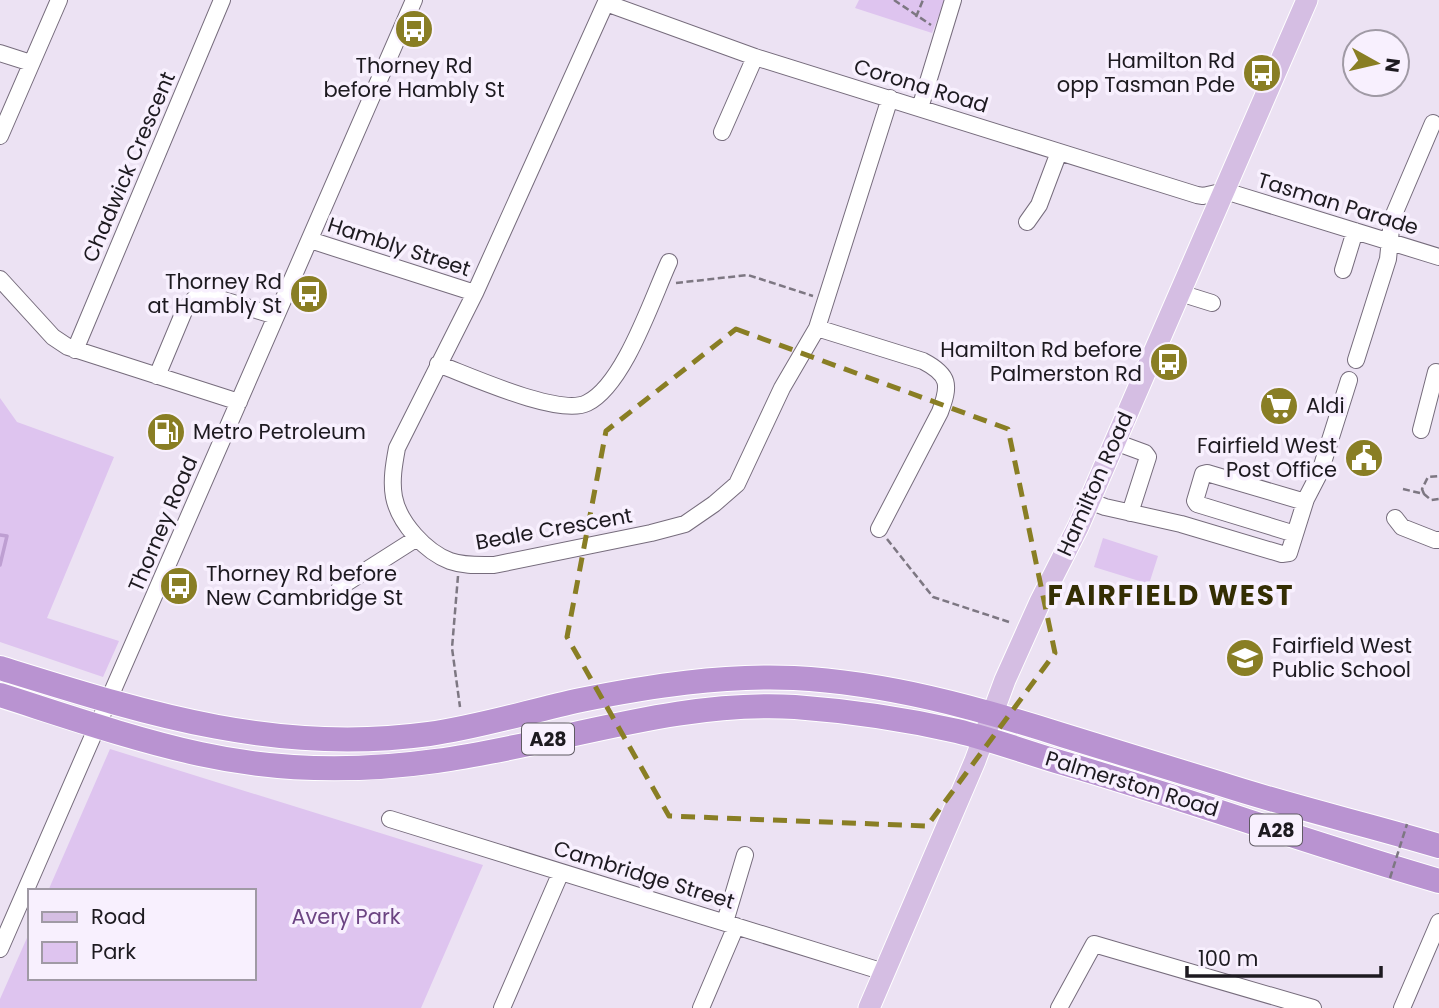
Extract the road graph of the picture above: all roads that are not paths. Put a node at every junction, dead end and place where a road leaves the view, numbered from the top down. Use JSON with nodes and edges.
{"nodes":[{"id":1,"x":59,"y":0,"type":"edge"},
{"id":2,"x":222,"y":0,"type":"edge"},
{"id":3,"x":414,"y":0,"type":"edge"},
{"id":4,"x":953,"y":0,"type":"edge"},
{"id":5,"x":1307,"y":0,"type":"edge"},
{"id":6,"x":607,"y":1,"type":"edge"},
{"id":7,"x":0,"y":53,"type":"edge"},
{"id":8,"x":755,"y":57,"type":"junction"},
{"id":9,"x":31,"y":63,"type":"junction"},
{"id":10,"x":890,"y":98,"type":"junction"},
{"id":11,"x":920,"y":108,"type":"junction"},
{"id":12,"x":1433,"y":123,"type":"dead end"},
{"id":13,"x":722,"y":132,"type":"dead end"},
{"id":14,"x":0,"y":136,"type":"edge"},
{"id":15,"x":1059,"y":152,"type":"junction"},
{"id":16,"x":1225,"y":191,"type":"junction"},
{"id":17,"x":1027,"y":222,"type":"dead end"},
{"id":18,"x":1355,"y":231,"type":"junction"},
{"id":19,"x":310,"y":240,"type":"junction"},
{"id":20,"x":1389,"y":242,"type":"junction"},
{"id":21,"x":1439,"y":257,"type":"edge"},
{"id":22,"x":669,"y":262,"type":"dead end"},
{"id":23,"x":1343,"y":270,"type":"dead end"},
{"id":24,"x":0,"y":279,"type":"edge"},
{"id":25,"x":475,"y":293,"type":"junction"},
{"id":26,"x":1181,"y":293,"type":"junction"},
{"id":27,"x":1213,"y":303,"type":"dead end"},
{"id":28,"x":276,"y":316,"type":"junction"},
{"id":29,"x":817,"y":328,"type":"junction"},
{"id":30,"x":75,"y":350,"type":"junction"},
{"id":31,"x":1356,"y":359,"type":"dead end"},
{"id":32,"x":438,"y":364,"type":"junction"},
{"id":33,"x":1436,"y":372,"type":"dead end"},
{"id":34,"x":157,"y":376,"type":"junction"},
{"id":35,"x":1349,"y":380,"type":"dead end"},
{"id":36,"x":239,"y":402,"type":"junction"},
{"id":37,"x":1421,"y":430,"type":"dead end"},
{"id":38,"x":1115,"y":442,"type":"junction"},
{"id":39,"x":1089,"y":501,"type":"junction"},
{"id":40,"x":1305,"y":502,"type":"junction"},
{"id":41,"x":1130,"y":513,"type":"junction"},
{"id":42,"x":1395,"y":518,"type":"dead end"},
{"id":43,"x":879,"y":528,"type":"road end"},
{"id":44,"x":1295,"y":534,"type":"junction"},
{"id":45,"x":417,"y":538,"type":"junction"},
{"id":46,"x":1439,"y":540,"type":"edge"},
{"id":47,"x":340,"y":587,"type":"dead end"},
{"id":48,"x":0,"y":668,"type":"edge"},
{"id":49,"x":0,"y":695,"type":"edge"},
{"id":50,"x":109,"y":702,"type":"junction"},
{"id":51,"x":993,"y":713,"type":"junction"},
{"id":52,"x":98,"y":726,"type":"junction"},
{"id":53,"x":984,"y":739,"type":"junction"},
{"id":54,"x":390,"y":818,"type":"dead end"},
{"id":55,"x":1439,"y":846,"type":"edge"},
{"id":56,"x":745,"y":855,"type":"dead end"},
{"id":57,"x":561,"y":872,"type":"junction"},
{"id":58,"x":1439,"y":881,"type":"edge"},
{"id":59,"x":1439,"y":922,"type":"edge"},
{"id":60,"x":730,"y":924,"type":"junction"},
{"id":61,"x":5,"y":926,"type":"edge"},
{"id":62,"x":0,"y":949,"type":"edge"},
{"id":63,"x":884,"y":972,"type":"junction"},
{"id":64,"x":502,"y":1008,"type":"edge"},
{"id":65,"x":701,"y":1008,"type":"edge"},
{"id":66,"x":869,"y":1008,"type":"edge"},
{"id":67,"x":1059,"y":1008,"type":"edge"},
{"id":68,"x":1313,"y":1008,"type":"edge"},
{"id":69,"x":1402,"y":1008,"type":"edge"}],
"edges":[{"from":1,"to":9,"type":"street"},
{"from":2,"to":30,"type":"street","name":"Chadwick Crescent"},
{"from":3,"to":19,"type":"street","name":"Thorney Road"},
{"from":4,"to":11,"type":"street"},
{"from":5,"to":16,"type":"main road","name":"Hamilton Road"},
{"from":6,"to":8,"type":"street","name":"Corona Road"},
{"from":6,"to":25,"type":"street","name":"Beale Crescent"},
{"from":7,"to":9,"type":"street"},
{"from":8,"to":10,"type":"street","name":"Corona Road"},
{"from":8,"to":13,"type":"street"},
{"from":9,"to":14,"type":"street"},
{"from":10,"to":11,"type":"street","name":"Corona Road"},
{"from":10,"to":29,"type":"street","name":"Beale Crescent"},
{"from":11,"to":15,"type":"street","name":"Corona Road"},
{"from":12,"to":20,"type":"street"},
{"from":15,"to":16,"type":"street","name":"Corona Road"},
{"from":15,"to":17,"type":"street"},
{"from":16,"to":18,"type":"street","name":"Tasman Parade"},
{"from":16,"to":26,"type":"main road","name":"Hamilton Road"},
{"from":18,"to":20,"type":"street","name":"Tasman Parade"},
{"from":18,"to":23,"type":"street"},
{"from":19,"to":25,"type":"street","name":"Hambly Street"},
{"from":19,"to":28,"type":"street","name":"Thorney Road"},
{"from":20,"to":21,"type":"street","name":"Tasman Parade"},
{"from":20,"to":31,"type":"street"},
{"from":22,"to":32,"type":"street"},
{"from":24,"to":30,"type":"street"},
{"from":25,"to":32,"type":"street","name":"Beale Crescent"},
{"from":26,"to":27,"type":"street"},
{"from":26,"to":38,"type":"main road","name":"Hamilton Road"},
{"from":28,"to":34,"type":"street"},
{"from":28,"to":36,"type":"street","name":"Thorney Road"},
{"from":29,"to":43,"type":"street"},
{"from":29,"to":45,"type":"street","name":"Beale Crescent"},
{"from":30,"to":34,"type":"street"},
{"from":32,"to":45,"type":"street","name":"Beale Crescent"},
{"from":33,"to":37,"type":"street"},
{"from":34,"to":36,"type":"street"},
{"from":35,"to":40,"type":"street"},
{"from":36,"to":50,"type":"street","name":"Thorney Road"},
{"from":38,"to":39,"type":"main road","name":"Hamilton Road"},
{"from":38,"to":41,"type":"street"},
{"from":39,"to":41,"type":"street"},
{"from":39,"to":51,"type":"main road","name":"Hamilton Road"},
{"from":40,"to":44,"type":"street"},
{"from":40,"to":44,"type":"street"},
{"from":41,"to":44,"type":"street"},
{"from":42,"to":46,"type":"street"},
{"from":45,"to":47,"type":"street"},
{"from":48,"to":50,"type":"highway","number":"A28"},
{"from":49,"to":52,"type":"highway","number":"A28"},
{"from":50,"to":51,"type":"highway","number":"A28"},
{"from":50,"to":52,"type":"street","name":"Thorney Road"},
{"from":51,"to":53,"type":"main road","name":"Hamilton Road"},
{"from":51,"to":55,"type":"highway","name":"Palmerston Road","number":"A28"},
{"from":52,"to":53,"type":"highway","number":"A28"},
{"from":52,"to":61,"type":"street","name":"Thorney Road"},
{"from":53,"to":58,"type":"highway","name":"Palmerston Road","number":"A28"},
{"from":53,"to":63,"type":"main road","name":"Hamilton Road"},
{"from":54,"to":57,"type":"street","name":"Cambridge Street"},
{"from":56,"to":60,"type":"street"},
{"from":57,"to":60,"type":"street","name":"Cambridge Street"},
{"from":57,"to":64,"type":"street"},
{"from":59,"to":69,"type":"street"},
{"from":60,"to":63,"type":"street","name":"Cambridge Street"},
{"from":60,"to":65,"type":"street"},
{"from":61,"to":62,"type":"street","name":"Thorney Road"},
{"from":63,"to":66,"type":"main road","name":"Hamilton Road"},
{"from":67,"to":68,"type":"street"}]}
